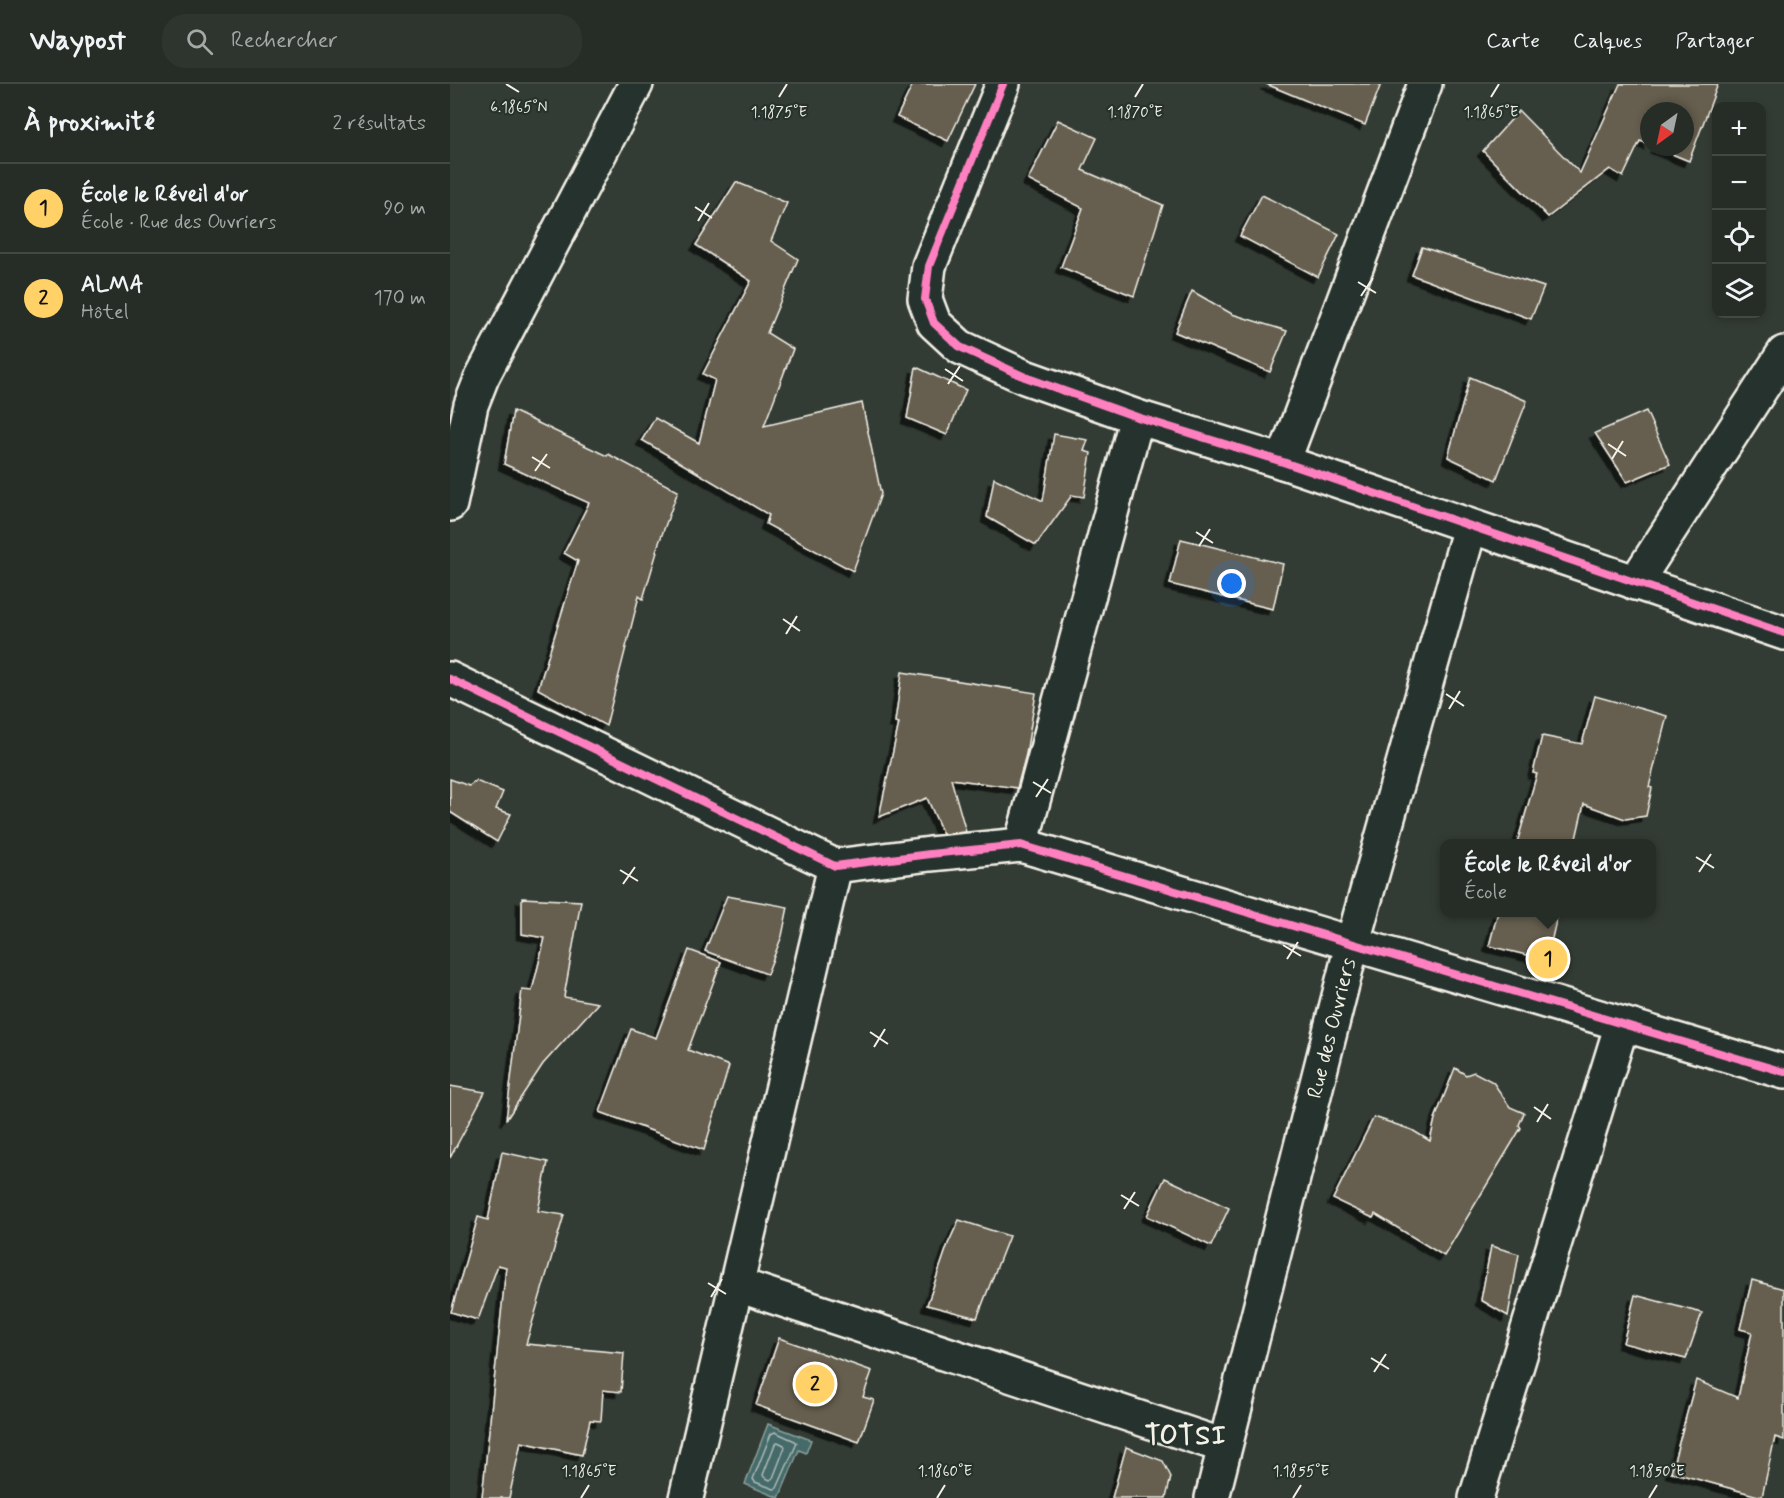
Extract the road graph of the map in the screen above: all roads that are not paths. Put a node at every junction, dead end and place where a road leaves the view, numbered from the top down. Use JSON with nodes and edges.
{"nodes":[{"id":1,"x":636,"y":84,"type":"edge"},
{"id":2,"x":1003,"y":84,"type":"edge"},
{"id":3,"x":1425,"y":84,"type":"edge"},
{"id":4,"x":1784,"y":353,"type":"edge"},
{"id":5,"x":1137,"y":417,"type":"junction"},
{"id":6,"x":1283,"y":462,"type":"junction"},
{"id":7,"x":450,"y":504,"type":"edge"},
{"id":8,"x":1470,"y":527,"type":"junction"},
{"id":9,"x":1635,"y":583,"type":"junction"},
{"id":10,"x":1784,"y":633,"type":"edge"},
{"id":11,"x":450,"y":680,"type":"edge"},
{"id":12,"x":1021,"y":845,"type":"junction"},
{"id":13,"x":836,"y":867,"type":"junction"},
{"id":14,"x":1352,"y":945,"type":"junction"},
{"id":15,"x":1622,"y":1024,"type":"junction"},
{"id":16,"x":1784,"y":1072,"type":"edge"},
{"id":17,"x":738,"y":1285,"type":"junction"},
{"id":18,"x":1224,"y":1446,"type":"junction"},
{"id":19,"x":686,"y":1498,"type":"edge"},
{"id":20,"x":1212,"y":1498,"type":"edge"},
{"id":21,"x":1476,"y":1498,"type":"edge"}],
"edges":[{"from":1,"to":7,"type":"street"},
{"from":2,"to":5,"type":"street"},
{"from":3,"to":6,"type":"street"},
{"from":4,"to":9,"type":"street"},
{"from":5,"to":6,"type":"street"},
{"from":5,"to":12,"type":"street"},
{"from":6,"to":8,"type":"street"},
{"from":8,"to":9,"type":"street"},
{"from":8,"to":14,"type":"street","name":"Rue des Ouvriers"},
{"from":9,"to":10,"type":"street"},
{"from":11,"to":13,"type":"street"},
{"from":12,"to":13,"type":"street"},
{"from":12,"to":14,"type":"street"},
{"from":13,"to":17,"type":"street"},
{"from":14,"to":15,"type":"street"},
{"from":14,"to":18,"type":"street","name":"Rue des Ouvriers"},
{"from":15,"to":16,"type":"street"},
{"from":15,"to":21,"type":"street"},
{"from":17,"to":18,"type":"street"},
{"from":17,"to":19,"type":"street"},
{"from":18,"to":20,"type":"street","name":"Rue des Ouvriers"}]}
